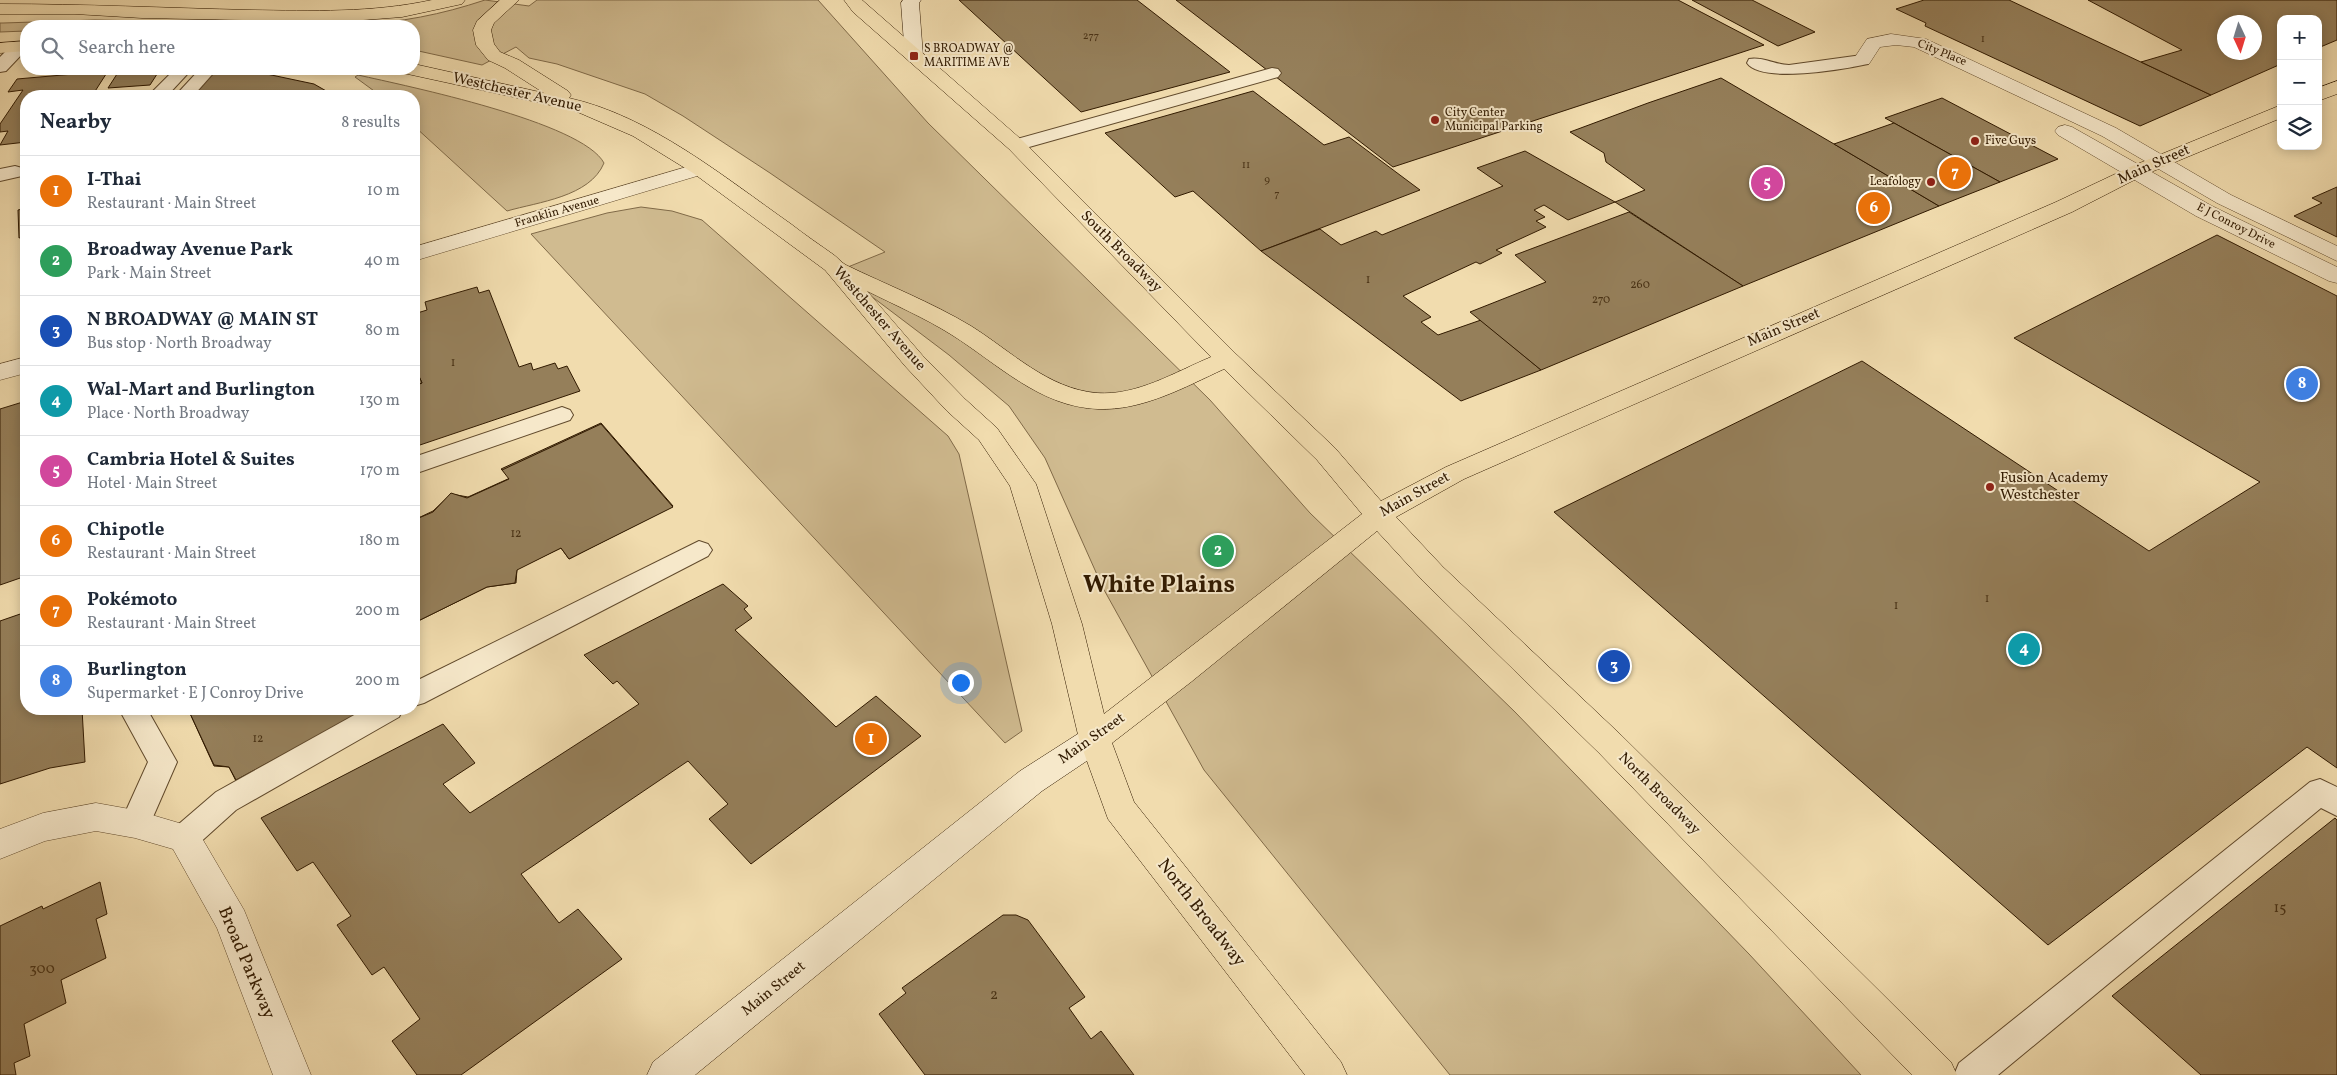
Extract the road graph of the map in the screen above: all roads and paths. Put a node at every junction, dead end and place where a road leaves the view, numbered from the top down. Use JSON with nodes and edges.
{"nodes":[{"id":1,"x":456,"y":0,"type":"edge"},
{"id":2,"x":510,"y":0,"type":"edge"},
{"id":3,"x":853,"y":0,"type":"edge"},
{"id":4,"x":912,"y":0,"type":"edge"},
{"id":5,"x":0,"y":9,"type":"edge"},
{"id":6,"x":20,"y":46,"type":"edge"},
{"id":7,"x":0,"y":48,"type":"edge"},
{"id":8,"x":20,"y":49,"type":"edge"},
{"id":9,"x":914,"y":56,"type":"junction"},
{"id":10,"x":1896,"y":58,"type":"dead end"},
{"id":11,"x":1862,"y":60,"type":"junction"},
{"id":12,"x":1755,"y":63,"type":"dead end"},
{"id":13,"x":1921,"y":63,"type":"dead end"},
{"id":14,"x":0,"y":66,"type":"edge"},
{"id":15,"x":420,"y":71,"type":"edge"},
{"id":16,"x":1272,"y":73,"type":"dead end"},
{"id":17,"x":178,"y":75,"type":"edge"},
{"id":18,"x":203,"y":75,"type":"edge"},
{"id":19,"x":2337,"y":87,"type":"edge"},
{"id":20,"x":163,"y":90,"type":"edge"},
{"id":21,"x":190,"y":90,"type":"edge"},
{"id":22,"x":2322,"y":93,"type":"edge"},
{"id":23,"x":579,"y":106,"type":"junction"},
{"id":24,"x":2277,"y":113,"type":"edge"},
{"id":25,"x":1016,"y":145,"type":"junction"},
{"id":26,"x":2159,"y":162,"type":"junction"},
{"id":27,"x":700,"y":169,"type":"junction"},
{"id":28,"x":2137,"y":171,"type":"junction"},
{"id":29,"x":420,"y":252,"type":"edge"},
{"id":30,"x":2337,"y":254,"type":"edge"},
{"id":31,"x":833,"y":265,"type":"junction"},
{"id":32,"x":2337,"y":276,"type":"edge"},
{"id":33,"x":1227,"y":359,"type":"junction"},
{"id":34,"x":20,"y":367,"type":"edge"},
{"id":35,"x":0,"y":372,"type":"edge"},
{"id":36,"x":562,"y":415,"type":"dead end"},
{"id":37,"x":420,"y":464,"type":"edge"},
{"id":38,"x":1378,"y":515,"type":"junction"},
{"id":39,"x":699,"y":550,"type":"dead end"},
{"id":40,"x":420,"y":692,"type":"edge"},
{"id":41,"x":136,"y":715,"type":"edge"},
{"id":42,"x":378,"y":715,"type":"edge"},
{"id":43,"x":1095,"y":739,"type":"junction"},
{"id":44,"x":2337,"y":803,"type":"edge"},
{"id":45,"x":135,"y":824,"type":"junction"},
{"id":46,"x":184,"y":838,"type":"junction"},
{"id":47,"x":0,"y":844,"type":"edge"},
{"id":48,"x":292,"y":1075,"type":"edge"},
{"id":49,"x":666,"y":1075,"type":"edge"},
{"id":50,"x":1328,"y":1075,"type":"edge"},
{"id":51,"x":1938,"y":1075,"type":"edge"},
{"id":52,"x":1971,"y":1075,"type":"edge"}],
"edges":[{"from":1,"to":5,"type":"main road"},
{"from":2,"to":23,"type":"main road"},
{"from":3,"to":9,"type":"main road","name":"South Broadway"},
{"from":4,"to":9,"type":"street"},
{"from":6,"to":7,"type":"main road"},
{"from":8,"to":14,"type":"lane"},
{"from":9,"to":25,"type":"main road","name":"South Broadway"},
{"from":10,"to":11,"type":"street","name":"City Place"},
{"from":11,"to":12,"type":"lane"},
{"from":11,"to":26,"type":"street","name":"City Place"},
{"from":13,"to":28,"type":"street","name":"City Place"},
{"from":15,"to":23,"type":"main road","name":"Westchester Avenue"},
{"from":16,"to":25,"type":"lane"},
{"from":17,"to":20,"type":"lane"},
{"from":18,"to":21,"type":"lane"},
{"from":19,"to":22,"type":"main road"},
{"from":23,"to":27,"type":"main road","name":"Westchester Avenue"},
{"from":24,"to":26,"type":"main road","name":"Main Street"},
{"from":25,"to":33,"type":"main road","name":"South Broadway"},
{"from":26,"to":28,"type":"main road","name":"Main Street"},
{"from":26,"to":30,"type":"street","name":"E J Conroy Drive"},
{"from":27,"to":29,"type":"street","name":"Franklin Avenue"},
{"from":27,"to":31,"type":"main road","name":"Westchester Avenue"},
{"from":28,"to":32,"type":"street","name":"E J Conroy Drive"},
{"from":28,"to":38,"type":"main road","name":"Main Street"},
{"from":31,"to":33,"type":"main road"},
{"from":31,"to":43,"type":"main road","name":"Westchester Avenue"},
{"from":33,"to":38,"type":"main road","name":"South Broadway"},
{"from":34,"to":35,"type":"street"},
{"from":36,"to":37,"type":"lane"},
{"from":38,"to":43,"type":"main road","name":"Main Street"},
{"from":38,"to":51,"type":"main road","name":"North Broadway"},
{"from":39,"to":40,"type":"lane"},
{"from":41,"to":45,"type":"lane"},
{"from":42,"to":46,"type":"lane"},
{"from":43,"to":49,"type":"street","name":"Main Street"},
{"from":43,"to":50,"type":"main road","name":"North Broadway"},
{"from":44,"to":52,"type":"lane"},
{"from":45,"to":46,"type":"street"},
{"from":45,"to":47,"type":"street"},
{"from":46,"to":48,"type":"street","name":"Broad Parkway"}]}
